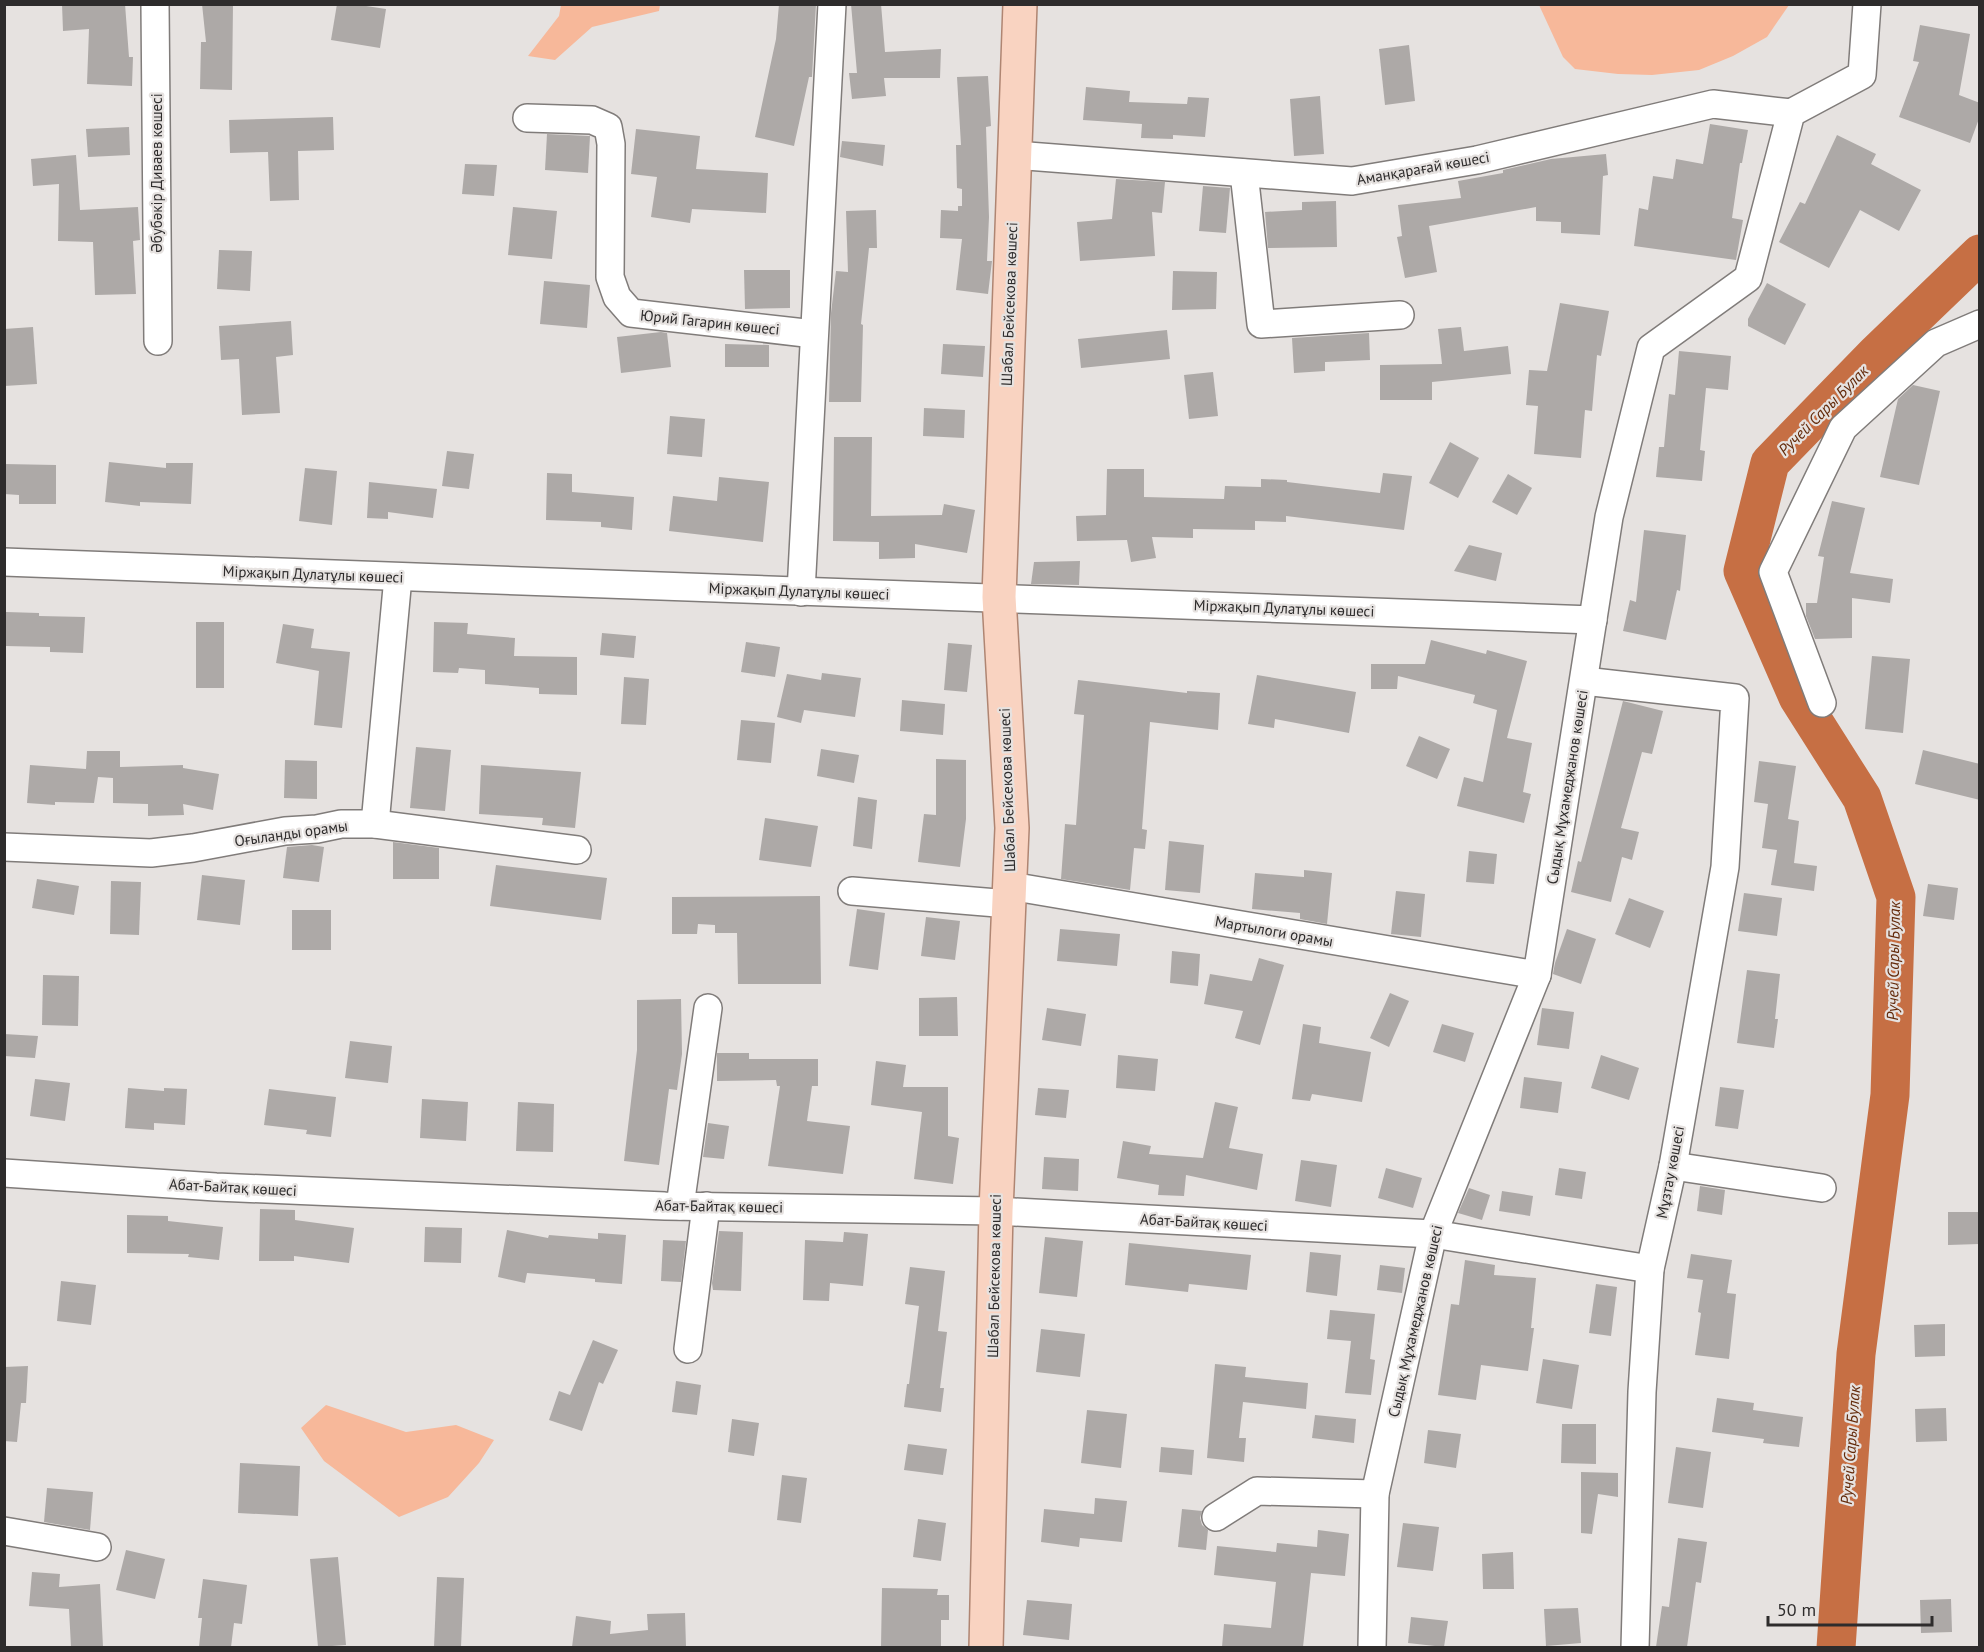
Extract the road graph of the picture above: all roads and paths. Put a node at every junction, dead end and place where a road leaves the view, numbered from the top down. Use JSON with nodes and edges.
{"nodes":[{"id":1,"x":155,"y":4,"type":"edge"},
{"id":2,"x":832,"y":4,"type":"edge"},
{"id":3,"x":1020,"y":4,"type":"edge"},
{"id":4,"x":1867,"y":4,"type":"edge"},
{"id":5,"x":1791,"y":113,"type":"junction"},
{"id":6,"x":527,"y":118,"type":"dead end"},
{"id":7,"x":1014,"y":155,"type":"junction"},
{"id":8,"x":1244,"y":173,"type":"junction"},
{"id":9,"x":1401,"y":315,"type":"dead end"},
{"id":10,"x":1980,"y":324,"type":"edge"},
{"id":11,"x":814,"y":334,"type":"junction"},
{"id":12,"x":158,"y":341,"type":"dead end"},
{"id":13,"x":4,"y":562,"type":"edge"},
{"id":14,"x":398,"y":577,"type":"junction"},
{"id":15,"x":801,"y":592,"type":"junction"},
{"id":16,"x":999,"y":597,"type":"junction"},
{"id":17,"x":1593,"y":620,"type":"junction"},
{"id":18,"x":1584,"y":681,"type":"junction"},
{"id":19,"x":1821,"y":703,"type":"dead end"},
{"id":20,"x":375,"y":824,"type":"junction"},
{"id":21,"x":4,"y":847,"type":"edge"},
{"id":22,"x":577,"y":850,"type":"dead end"},
{"id":23,"x":852,"y":891,"type":"dead end"},
{"id":24,"x":1010,"y":895,"type":"junction"},
{"id":25,"x":1538,"y":975,"type":"junction"},
{"id":26,"x":708,"y":1008,"type":"dead end"},
{"id":27,"x":1672,"y":1166,"type":"junction"},
{"id":28,"x":4,"y":1173,"type":"edge"},
{"id":29,"x":1822,"y":1188,"type":"dead end"},
{"id":30,"x":693,"y":1206,"type":"junction"},
{"id":31,"x":996,"y":1211,"type":"junction"},
{"id":32,"x":1433,"y":1234,"type":"junction"},
{"id":33,"x":1650,"y":1269,"type":"junction"},
{"id":34,"x":688,"y":1349,"type":"dead end"},
{"id":35,"x":1375,"y":1494,"type":"junction"},
{"id":36,"x":1216,"y":1517,"type":"dead end"},
{"id":37,"x":4,"y":1531,"type":"edge"},
{"id":38,"x":97,"y":1547,"type":"dead end"},
{"id":39,"x":986,"y":1647,"type":"edge"},
{"id":40,"x":1372,"y":1647,"type":"edge"},
{"id":41,"x":1635,"y":1647,"type":"edge"}],
"edges":[{"from":1,"to":12,"type":"street","name":"Әбубәкір Диваев көшесі"},
{"from":2,"to":11,"type":"street"},
{"from":3,"to":7,"type":"main road","name":"Шабал Бейсекова көшесі"},
{"from":4,"to":5,"type":"street"},
{"from":5,"to":8,"type":"street","name":"Аманқарағай көшесі"},
{"from":5,"to":17,"type":"street","name":"Сыдық Мұхамеджанов көшесі"},
{"from":6,"to":11,"type":"street","name":"Юрий Гагарин көшесі"},
{"from":7,"to":8,"type":"street","name":"Аманқарағай көшесі"},
{"from":7,"to":16,"type":"main road","name":"Шабал Бейсекова көшесі"},
{"from":8,"to":9,"type":"street"},
{"from":10,"to":19,"type":"street"},
{"from":11,"to":15,"type":"street"},
{"from":13,"to":14,"type":"street","name":"Міржақып Дулатұлы көшесі"},
{"from":14,"to":15,"type":"street","name":"Міржақып Дулатұлы көшесі"},
{"from":14,"to":20,"type":"street"},
{"from":15,"to":16,"type":"street","name":"Міржақып Дулатұлы көшесі"},
{"from":16,"to":17,"type":"street","name":"Міржақып Дулатұлы көшесі"},
{"from":16,"to":24,"type":"main road","name":"Шабал Бейсекова көшесі"},
{"from":17,"to":18,"type":"street","name":"Сыдық Мұхамеджанов көшесі"},
{"from":18,"to":25,"type":"street","name":"Сыдық Мұхамеджанов көшесі"},
{"from":18,"to":27,"type":"street","name":"Мұзтау көшесі"},
{"from":20,"to":21,"type":"street","name":"Оғыланды орамы"},
{"from":20,"to":22,"type":"street","name":"Оғыланды орамы"},
{"from":23,"to":24,"type":"street","name":"Мартылоги орамы"},
{"from":24,"to":25,"type":"street","name":"Мартылоги орамы"},
{"from":24,"to":31,"type":"main road","name":"Шабал Бейсекова көшесі"},
{"from":25,"to":32,"type":"street","name":"Сыдық Мұхамеджанов көшесі"},
{"from":26,"to":30,"type":"street"},
{"from":27,"to":29,"type":"street"},
{"from":27,"to":33,"type":"street","name":"Мұзтау көшесі"},
{"from":28,"to":30,"type":"street","name":"Абат-Байтақ көшесі"},
{"from":30,"to":31,"type":"street","name":"Абат-Байтақ көшесі"},
{"from":30,"to":34,"type":"street"},
{"from":31,"to":32,"type":"street","name":"Абат-Байтақ көшесі"},
{"from":31,"to":39,"type":"main road","name":"Шабал Бейсекова көшесі"},
{"from":32,"to":33,"type":"street","name":"Абат-Байтақ көшесі"},
{"from":32,"to":35,"type":"street","name":"Сыдық Мұхамеджанов көшесі"},
{"from":33,"to":41,"type":"street","name":"Мұзтау көшесі"},
{"from":35,"to":36,"type":"street"},
{"from":35,"to":40,"type":"street","name":"Сыдық Мұхамеджанов көшесі"},
{"from":37,"to":38,"type":"street"}]}
